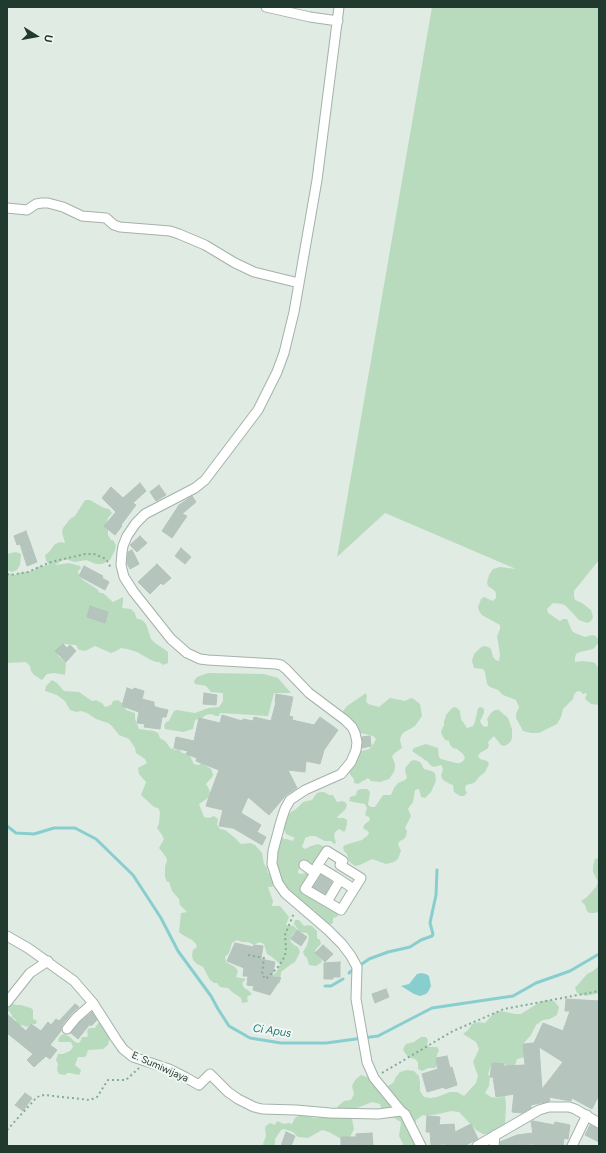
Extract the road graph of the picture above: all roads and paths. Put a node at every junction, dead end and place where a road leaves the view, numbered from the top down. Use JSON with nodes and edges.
{"nodes":[{"id":1,"x":266,"y":7,"type":"edge"},
{"id":2,"x":339,"y":7,"type":"edge"},
{"id":3,"x":338,"y":21,"type":"junction"},
{"id":4,"x":7,"y":208,"type":"edge"},
{"id":5,"x":299,"y":283,"type":"junction"},
{"id":6,"x":122,"y":570,"type":"junction"},
{"id":7,"x":7,"y":574,"type":"edge"},
{"id":8,"x":304,"y":865,"type":"dead end"},
{"id":9,"x":340,"y":865,"type":"junction"},
{"id":10,"x":317,"y":870,"type":"junction"},
{"id":11,"x":337,"y":878,"type":"junction"},
{"id":12,"x":354,"y":889,"type":"junction"},
{"id":13,"x":327,"y":902,"type":"junction"},
{"id":14,"x":298,"y":905,"type":"junction"},
{"id":15,"x":7,"y":936,"type":"edge"},
{"id":16,"x":248,"y":955,"type":"dead end"},
{"id":17,"x":48,"y":961,"type":"junction"},
{"id":18,"x":599,"y":991,"type":"edge"},
{"id":19,"x":7,"y":1002,"type":"edge"},
{"id":20,"x":93,"y":1003,"type":"junction"},
{"id":21,"x":67,"y":1029,"type":"dead end"},
{"id":22,"x":146,"y":1062,"type":"junction"},
{"id":23,"x":374,"y":1078,"type":"junction"},
{"id":24,"x":401,"y":1111,"type":"junction"},
{"id":25,"x":587,"y":1115,"type":"junction"},
{"id":26,"x":599,"y":1123,"type":"edge"},
{"id":27,"x":7,"y":1130,"type":"edge"},
{"id":28,"x":494,"y":1135,"type":"junction"},
{"id":29,"x":421,"y":1146,"type":"edge"},
{"id":30,"x":477,"y":1146,"type":"edge"},
{"id":31,"x":494,"y":1146,"type":"edge"},
{"id":32,"x":572,"y":1146,"type":"edge"}],
"edges":[{"from":1,"to":3,"type":"street"},
{"from":2,"to":3,"type":"street"},
{"from":3,"to":5,"type":"street"},
{"from":4,"to":5,"type":"street"},
{"from":5,"to":6,"type":"street"},
{"from":6,"to":7,"type":"path"},
{"from":6,"to":14,"type":"street"},
{"from":8,"to":10,"type":"street"},
{"from":9,"to":10,"type":"street"},
{"from":9,"to":11,"type":"street"},
{"from":9,"to":12,"type":"street"},
{"from":10,"to":11,"type":"street"},
{"from":10,"to":13,"type":"street"},
{"from":11,"to":12,"type":"street"},
{"from":11,"to":13,"type":"street"},
{"from":12,"to":13,"type":"street"},
{"from":14,"to":16,"type":"path"},
{"from":14,"to":23,"type":"street"},
{"from":15,"to":17,"type":"street","name":"E. Sumiwijaya"},
{"from":17,"to":19,"type":"street"},
{"from":17,"to":20,"type":"street","name":"E. Sumiwijaya"},
{"from":18,"to":23,"type":"path"},
{"from":20,"to":21,"type":"street"},
{"from":20,"to":22,"type":"street","name":"E. Sumiwijaya"},
{"from":22,"to":24,"type":"street","name":"E. Sumiwijaya"},
{"from":22,"to":27,"type":"path"},
{"from":23,"to":24,"type":"street"},
{"from":24,"to":29,"type":"street"},
{"from":25,"to":26,"type":"street"},
{"from":25,"to":28,"type":"street"},
{"from":25,"to":32,"type":"street"},
{"from":28,"to":30,"type":"street"},
{"from":28,"to":31,"type":"street"}]}
